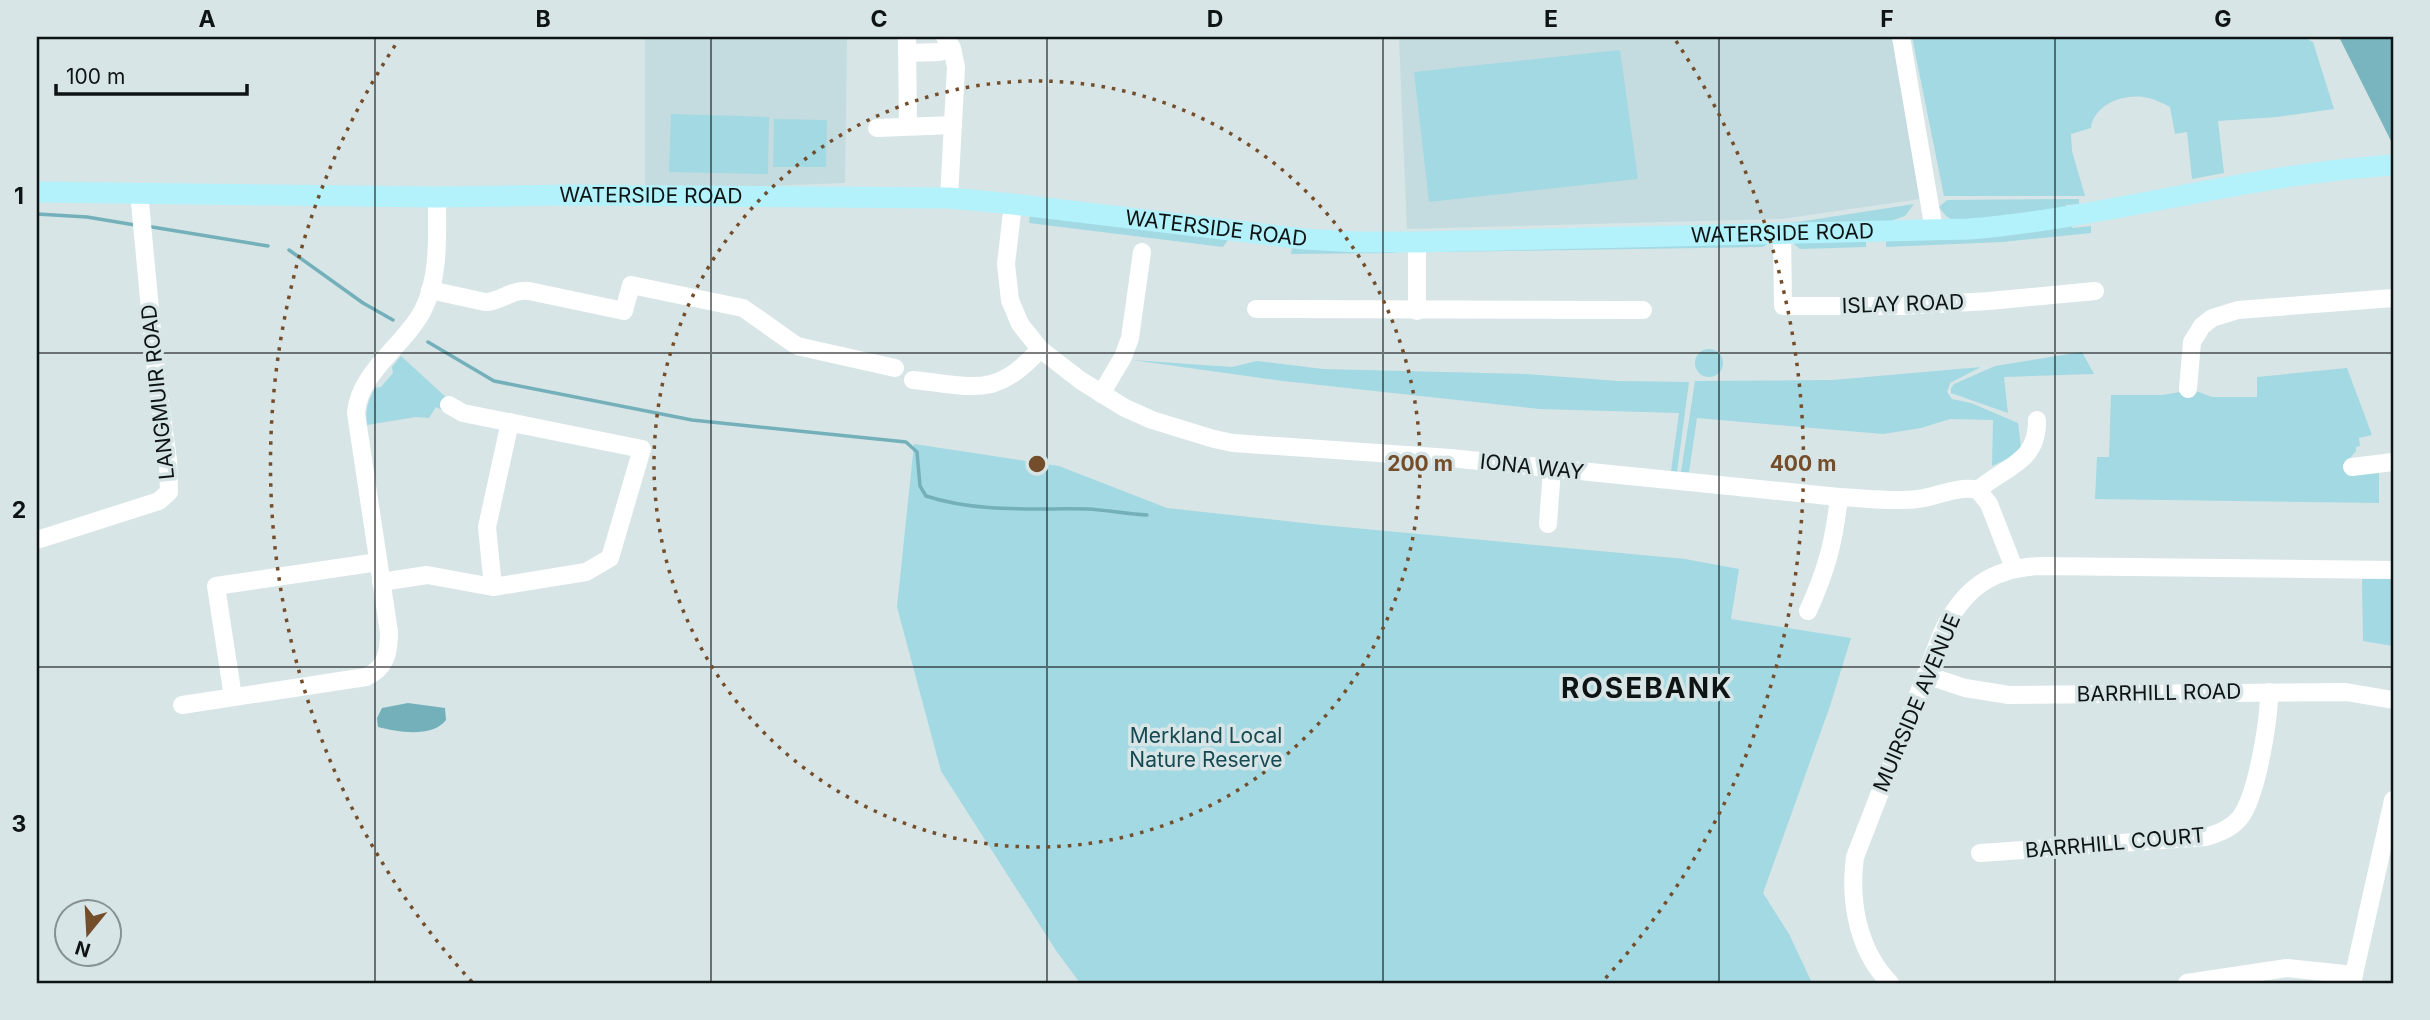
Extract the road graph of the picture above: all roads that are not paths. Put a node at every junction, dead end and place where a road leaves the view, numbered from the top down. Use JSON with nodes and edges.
{"nodes":[{"id":1,"x":1902,"y":37,"type":"edge"},
{"id":2,"x":942,"y":44,"type":"edge"},
{"id":3,"x":907,"y":45,"type":"edge"},
{"id":4,"x":953,"y":125,"type":"junction"},
{"id":5,"x":908,"y":126,"type":"junction"},
{"id":6,"x":877,"y":128,"type":"dead end"},
{"id":7,"x":2393,"y":165,"type":"edge"},
{"id":8,"x":37,"y":192,"type":"edge"},
{"id":9,"x":139,"y":192,"type":"junction"},
{"id":10,"x":438,"y":197,"type":"junction"},
{"id":11,"x":948,"y":198,"type":"junction"},
{"id":12,"x":1013,"y":204,"type":"junction"},
{"id":13,"x":1934,"y":230,"type":"junction"},
{"id":14,"x":1782,"y":233,"type":"junction"},
{"id":15,"x":1417,"y":242,"type":"junction"},
{"id":16,"x":1142,"y":252,"type":"dead end"},
{"id":17,"x":430,"y":290,"type":"junction"},
{"id":18,"x":2095,"y":291,"type":"dead end"},
{"id":19,"x":2393,"y":298,"type":"edge"},
{"id":20,"x":1256,"y":309,"type":"dead end"},
{"id":21,"x":1643,"y":310,"type":"dead end"},
{"id":22,"x":1416,"y":311,"type":"junction"},
{"id":23,"x":1040,"y":349,"type":"junction"},
{"id":24,"x":895,"y":368,"type":"dead end"},
{"id":25,"x":913,"y":380,"type":"dead end"},
{"id":26,"x":2188,"y":389,"type":"dead end"},
{"id":27,"x":1101,"y":394,"type":"junction"},
{"id":28,"x":449,"y":405,"type":"dead end"},
{"id":29,"x":2036,"y":420,"type":"dead end"},
{"id":30,"x":510,"y":422,"type":"junction"},
{"id":31,"x":2362,"y":461,"type":"dead end"},
{"id":32,"x":2393,"y":462,"type":"edge"},
{"id":33,"x":1552,"y":469,"type":"junction"},
{"id":34,"x":1978,"y":490,"type":"junction"},
{"id":35,"x":1839,"y":496,"type":"junction"},
{"id":36,"x":1548,"y":524,"type":"dead end"},
{"id":37,"x":37,"y":540,"type":"edge"},
{"id":38,"x":378,"y":562,"type":"junction"},
{"id":39,"x":2014,"y":569,"type":"junction"},
{"id":40,"x":2393,"y":570,"type":"edge"},
{"id":41,"x":381,"y":582,"type":"junction"},
{"id":42,"x":493,"y":587,"type":"junction"},
{"id":43,"x":1808,"y":611,"type":"dead end"},
{"id":44,"x":1926,"y":676,"type":"junction"},
{"id":45,"x":2269,"y":692,"type":"junction"},
{"id":46,"x":233,"y":697,"type":"junction"},
{"id":47,"x":2393,"y":700,"type":"edge"},
{"id":48,"x":182,"y":705,"type":"dead end"},
{"id":49,"x":2393,"y":800,"type":"edge"},
{"id":50,"x":1980,"y":853,"type":"dead end"},
{"id":51,"x":2353,"y":979,"type":"edge"},
{"id":52,"x":1890,"y":983,"type":"edge"},
{"id":53,"x":2187,"y":983,"type":"edge"}],
"edges":[{"from":1,"to":13,"type":"street"},
{"from":2,"to":3,"type":"street"},
{"from":2,"to":4,"type":"street"},
{"from":3,"to":5,"type":"street"},
{"from":4,"to":5,"type":"street"},
{"from":4,"to":11,"type":"street"},
{"from":5,"to":6,"type":"street"},
{"from":7,"to":13,"type":"main road","name":"WATERSIDE ROAD"},
{"from":8,"to":9,"type":"main road","name":"WATERSIDE ROAD"},
{"from":9,"to":10,"type":"main road","name":"WATERSIDE ROAD"},
{"from":9,"to":37,"type":"street","name":"LANGMUIR ROAD"},
{"from":10,"to":11,"type":"main road","name":"WATERSIDE ROAD"},
{"from":10,"to":17,"type":"street"},
{"from":11,"to":12,"type":"main road","name":"WATERSIDE ROAD"},
{"from":12,"to":15,"type":"main road","name":"WATERSIDE ROAD"},
{"from":12,"to":23,"type":"street","name":"IONA WAY"},
{"from":13,"to":14,"type":"main road","name":"WATERSIDE ROAD"},
{"from":14,"to":15,"type":"main road","name":"WATERSIDE ROAD"},
{"from":14,"to":18,"type":"street","name":"ISLAY ROAD"},
{"from":15,"to":22,"type":"street"},
{"from":16,"to":27,"type":"street"},
{"from":17,"to":24,"type":"street"},
{"from":17,"to":38,"type":"street"},
{"from":19,"to":26,"type":"street"},
{"from":20,"to":22,"type":"street"},
{"from":21,"to":22,"type":"street"},
{"from":23,"to":25,"type":"street"},
{"from":23,"to":27,"type":"street","name":"IONA WAY"},
{"from":27,"to":33,"type":"street","name":"IONA WAY"},
{"from":28,"to":30,"type":"street"},
{"from":29,"to":34,"type":"street","name":"IONA WAY"},
{"from":30,"to":42,"type":"street"},
{"from":30,"to":42,"type":"street"},
{"from":31,"to":32,"type":"street"},
{"from":33,"to":35,"type":"street","name":"IONA WAY"},
{"from":33,"to":36,"type":"street"},
{"from":34,"to":35,"type":"street","name":"IONA WAY"},
{"from":34,"to":39,"type":"street"},
{"from":35,"to":43,"type":"street"},
{"from":38,"to":41,"type":"street"},
{"from":38,"to":46,"type":"street"},
{"from":39,"to":40,"type":"street","name":"MUIRSIDE AVENUE"},
{"from":39,"to":44,"type":"street","name":"MUIRSIDE AVENUE"},
{"from":41,"to":42,"type":"street"},
{"from":41,"to":46,"type":"street"},
{"from":44,"to":45,"type":"street","name":"BARRHILL ROAD"},
{"from":44,"to":52,"type":"street","name":"MUIRSIDE AVENUE"},
{"from":45,"to":47,"type":"street","name":"BARRHILL ROAD"},
{"from":45,"to":50,"type":"street","name":"BARRHILL COURT"},
{"from":46,"to":48,"type":"street"},
{"from":49,"to":51,"type":"street"},
{"from":51,"to":53,"type":"street"}]}
